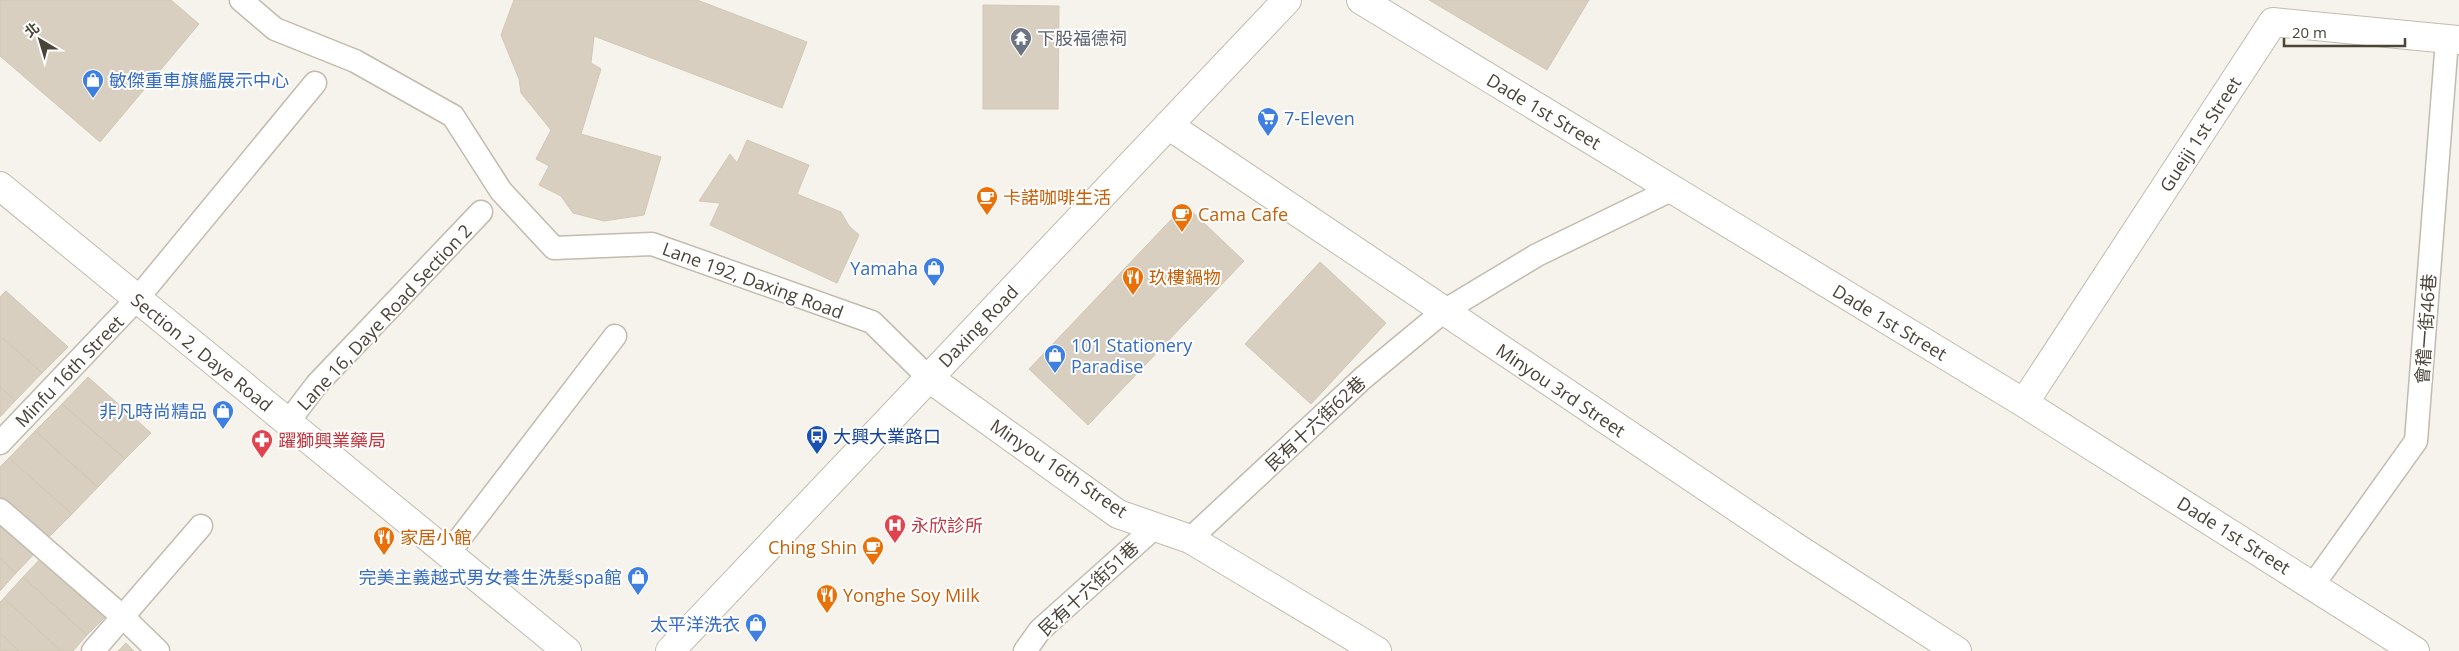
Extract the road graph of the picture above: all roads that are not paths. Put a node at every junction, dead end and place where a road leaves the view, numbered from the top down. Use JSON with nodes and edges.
{"nodes":[{"id":1,"x":241,"y":0,"type":"edge"},
{"id":2,"x":1287,"y":0,"type":"edge"},
{"id":3,"x":1362,"y":0,"type":"edge"},
{"id":4,"x":2453,"y":40,"type":"edge"},
{"id":5,"x":315,"y":83,"type":"dead end"},
{"id":6,"x":1168,"y":125,"type":"junction"},
{"id":7,"x":0,"y":186,"type":"edge"},
{"id":8,"x":1673,"y":189,"type":"junction"},
{"id":9,"x":481,"y":212,"type":"dead end"},
{"id":10,"x":137,"y":299,"type":"junction"},
{"id":11,"x":1444,"y":312,"type":"junction"},
{"id":12,"x":615,"y":336,"type":"dead end"},
{"id":13,"x":929,"y":378,"type":"junction"},
{"id":14,"x":2024,"y":403,"type":"junction"},
{"id":15,"x":288,"y":422,"type":"junction"},
{"id":16,"x":0,"y":443,"type":"edge"},
{"id":17,"x":0,"y":510,"type":"edge"},
{"id":18,"x":201,"y":526,"type":"dead end"},
{"id":19,"x":1155,"y":527,"type":"junction"},
{"id":20,"x":1190,"y":539,"type":"junction"},
{"id":21,"x":448,"y":554,"type":"junction"},
{"id":22,"x":2313,"y":585,"type":"junction"},
{"id":23,"x":124,"y":617,"type":"junction"},
{"id":24,"x":93,"y":651,"type":"edge"},
{"id":25,"x":158,"y":651,"type":"edge"},
{"id":26,"x":567,"y":651,"type":"edge"},
{"id":27,"x":670,"y":651,"type":"edge"},
{"id":28,"x":1025,"y":651,"type":"edge"},
{"id":29,"x":1377,"y":651,"type":"edge"},
{"id":30,"x":1957,"y":651,"type":"edge"},
{"id":31,"x":2415,"y":651,"type":"edge"}],
"edges":[{"from":1,"to":13,"type":"lane","name":"Lane 192, Daxing Road"},
{"from":2,"to":6,"type":"street","name":"Daxing Road"},
{"from":3,"to":8,"type":"street","name":"Dade 1st Street"},
{"from":4,"to":14,"type":"street","name":"Gueiji 1st Street"},
{"from":4,"to":22,"type":"lane","name":"會稽一街46巷"},
{"from":5,"to":10,"type":"lane","name":"Minfu 16th Street"},
{"from":6,"to":11,"type":"street","name":"Minyou 3rd Street"},
{"from":6,"to":13,"type":"street","name":"Daxing Road"},
{"from":7,"to":10,"type":"street","name":"Section 2, Daye Road"},
{"from":8,"to":11,"type":"lane","name":"民有十六街62巷"},
{"from":8,"to":14,"type":"street","name":"Dade 1st Street"},
{"from":9,"to":15,"type":"lane","name":"Lane 16, Daye Road Section 2"},
{"from":10,"to":15,"type":"street","name":"Section 2, Daye Road"},
{"from":10,"to":16,"type":"lane","name":"Minfu 16th Street"},
{"from":11,"to":20,"type":"lane","name":"民有十六街62巷"},
{"from":11,"to":30,"type":"street","name":"Minyou 3rd Street"},
{"from":12,"to":21,"type":"lane"},
{"from":13,"to":19,"type":"street","name":"Minyou 16th Street"},
{"from":13,"to":27,"type":"street","name":"Daxing Road"},
{"from":14,"to":22,"type":"street","name":"Dade 1st Street"},
{"from":15,"to":21,"type":"street","name":"Section 2, Daye Road"},
{"from":17,"to":23,"type":"lane"},
{"from":18,"to":23,"type":"lane"},
{"from":19,"to":20,"type":"street","name":"Minyou 16th Street"},
{"from":19,"to":28,"type":"lane","name":"民有十六街51巷"},
{"from":20,"to":29,"type":"street","name":"Minyou 16th Street"},
{"from":21,"to":26,"type":"street","name":"Section 2, Daye Road"},
{"from":22,"to":31,"type":"street","name":"Dade 1st Street"},
{"from":23,"to":24,"type":"lane"},
{"from":23,"to":25,"type":"lane"}]}
